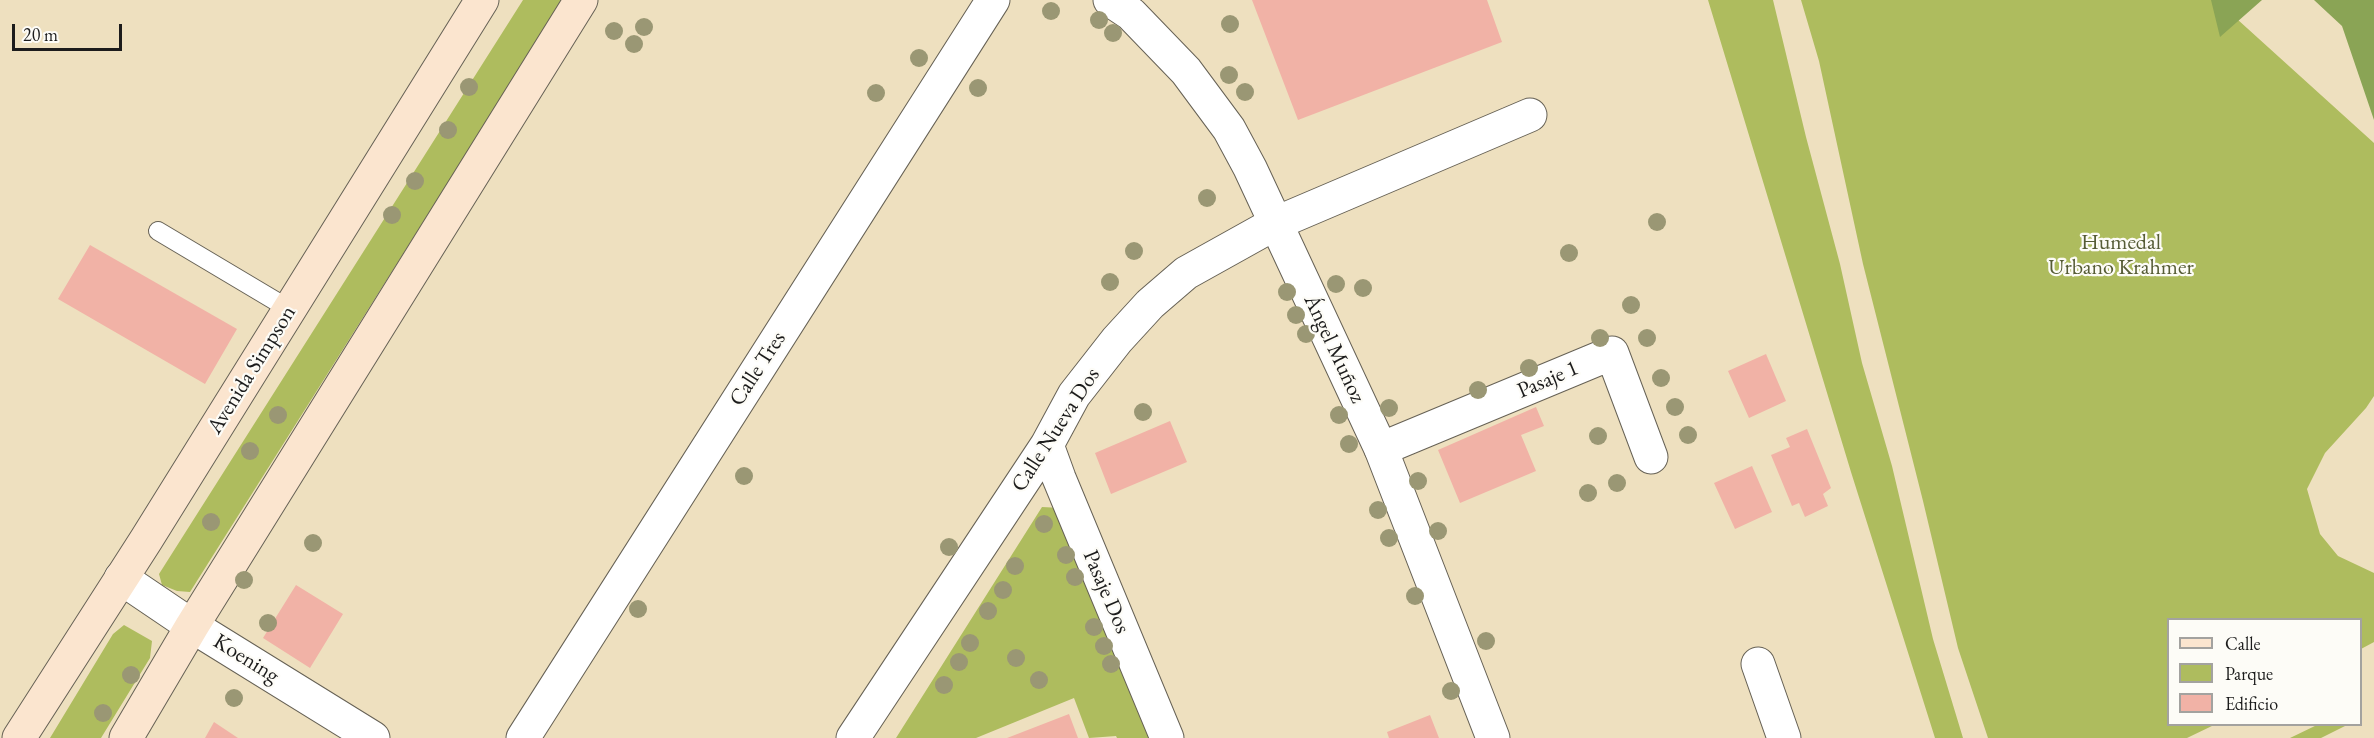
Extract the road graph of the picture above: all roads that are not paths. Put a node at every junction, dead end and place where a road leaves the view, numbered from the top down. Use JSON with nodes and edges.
{"nodes":[{"id":1,"x":482,"y":0,"type":"edge"},
{"id":2,"x":581,"y":0,"type":"edge"},
{"id":3,"x":993,"y":0,"type":"edge"},
{"id":4,"x":1110,"y":0,"type":"edge"},
{"id":5,"x":1530,"y":114,"type":"dead end"},
{"id":6,"x":1274,"y":224,"type":"junction"},
{"id":7,"x":158,"y":231,"type":"dead end"},
{"id":8,"x":289,"y":309,"type":"junction"},
{"id":9,"x":1047,"y":445,"type":"junction"},
{"id":10,"x":1381,"y":449,"type":"junction"},
{"id":11,"x":1651,"y":458,"type":"dead end"},
{"id":12,"x":121,"y":578,"type":"junction"},
{"id":13,"x":192,"y":626,"type":"junction"},
{"id":14,"x":1758,"y":664,"type":"dead end"},
{"id":15,"x":19,"y":738,"type":"edge"},
{"id":16,"x":126,"y":738,"type":"edge"},
{"id":17,"x":373,"y":738,"type":"edge"},
{"id":18,"x":523,"y":738,"type":"edge"},
{"id":19,"x":853,"y":738,"type":"edge"},
{"id":20,"x":1167,"y":738,"type":"edge"},
{"id":21,"x":1493,"y":738,"type":"edge"},
{"id":22,"x":1784,"y":738,"type":"edge"}],
"edges":[{"from":1,"to":8,"type":"main road","name":"Avenida Simpson"},
{"from":2,"to":13,"type":"main road"},
{"from":3,"to":18,"type":"street","name":"Calle Tres"},
{"from":4,"to":6,"type":"street","name":"Ángel Muñoz"},
{"from":5,"to":6,"type":"street","name":"Calle Nueva Dos"},
{"from":6,"to":9,"type":"street","name":"Calle Nueva Dos"},
{"from":6,"to":10,"type":"street","name":"Ángel Muñoz"},
{"from":7,"to":8,"type":"lane"},
{"from":8,"to":12,"type":"main road","name":"Avenida Simpson"},
{"from":9,"to":19,"type":"street","name":"Calle Nueva Dos"},
{"from":9,"to":20,"type":"street","name":"Pasaje Dos"},
{"from":10,"to":11,"type":"street","name":"Pasaje 1"},
{"from":10,"to":21,"type":"street","name":"Ángel Muñoz"},
{"from":12,"to":13,"type":"street","name":"Koening"},
{"from":12,"to":15,"type":"main road","name":"Avenida Simpson"},
{"from":13,"to":16,"type":"main road"},
{"from":13,"to":17,"type":"street","name":"Koening"},
{"from":14,"to":22,"type":"street"}]}
